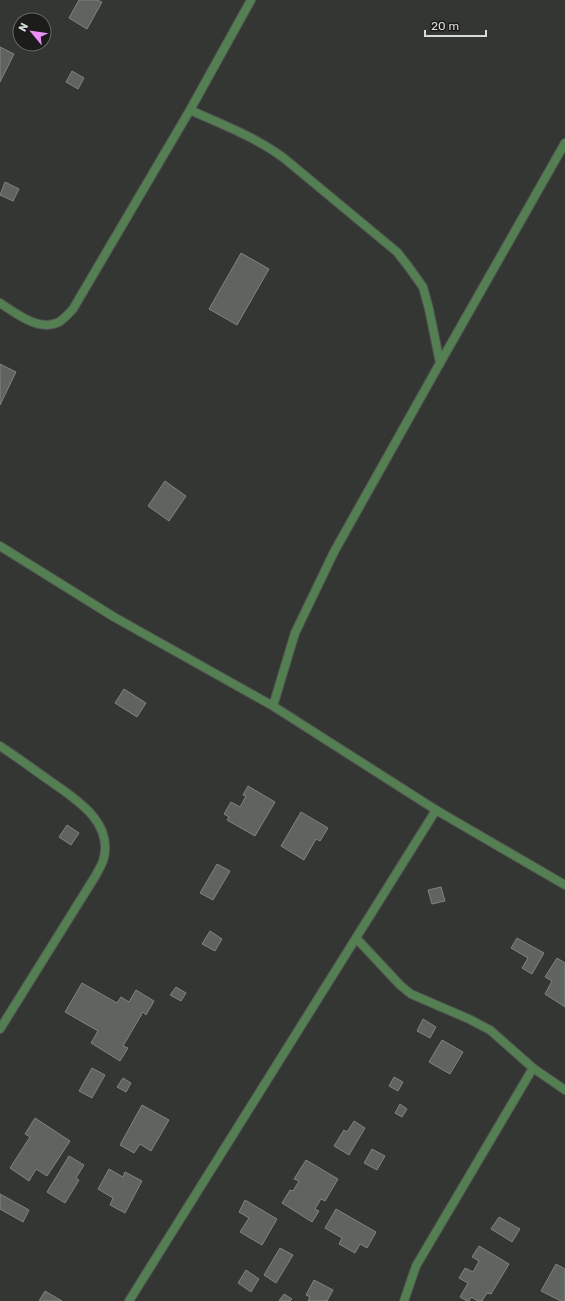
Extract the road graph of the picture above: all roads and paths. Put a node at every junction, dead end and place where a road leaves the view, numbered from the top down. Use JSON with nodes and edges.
{"nodes":[{"id":1,"x":251,"y":0,"type":"edge"},
{"id":2,"x":190,"y":110,"type":"junction"},
{"id":3,"x":565,"y":143,"type":"edge"},
{"id":4,"x":0,"y":304,"type":"edge"},
{"id":5,"x":440,"y":363,"type":"junction"},
{"id":6,"x":0,"y":546,"type":"edge"},
{"id":7,"x":273,"y":706,"type":"junction"},
{"id":8,"x":0,"y":746,"type":"edge"},
{"id":9,"x":436,"y":810,"type":"junction"},
{"id":10,"x":565,"y":886,"type":"edge"},
{"id":11,"x":356,"y":938,"type":"junction"},
{"id":12,"x":0,"y":1029,"type":"edge"},
{"id":13,"x":533,"y":1068,"type":"junction"},
{"id":14,"x":565,"y":1090,"type":"edge"},
{"id":15,"x":129,"y":1301,"type":"edge"},
{"id":16,"x":404,"y":1301,"type":"edge"}],
"edges":[{"from":1,"to":2,"type":"street"},
{"from":2,"to":4,"type":"street"},
{"from":2,"to":5,"type":"street"},
{"from":3,"to":5,"type":"street"},
{"from":5,"to":7,"type":"street"},
{"from":6,"to":7,"type":"street"},
{"from":7,"to":9,"type":"street"},
{"from":8,"to":12,"type":"street"},
{"from":9,"to":10,"type":"street"},
{"from":9,"to":11,"type":"street"},
{"from":11,"to":13,"type":"street"},
{"from":11,"to":15,"type":"street"},
{"from":13,"to":14,"type":"street"},
{"from":13,"to":16,"type":"street"}]}
